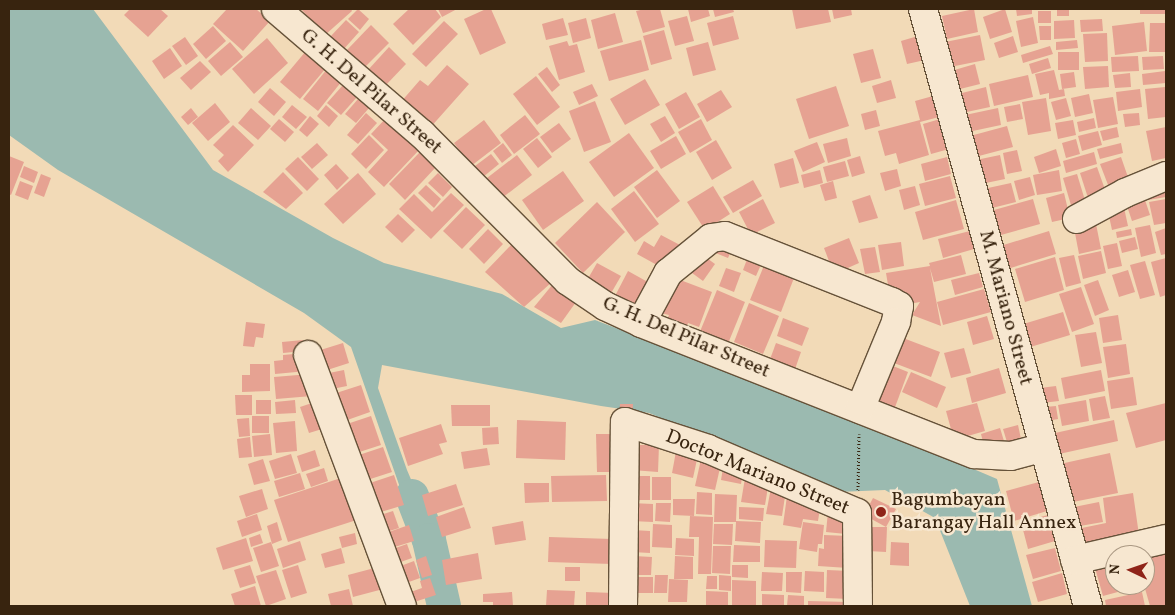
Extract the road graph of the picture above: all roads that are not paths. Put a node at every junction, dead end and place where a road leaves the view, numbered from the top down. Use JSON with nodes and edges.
{"nodes":[{"id":1,"x":276,"y":9,"type":"edge"},
{"id":2,"x":923,"y":9,"type":"edge"},
{"id":3,"x":1166,"y":176,"type":"edge"},
{"id":4,"x":1077,"y":219,"type":"dead end"},
{"id":5,"x":641,"y":322,"type":"junction"},
{"id":6,"x":308,"y":355,"type":"dead end"},
{"id":7,"x":859,"y":418,"type":"junction"},
{"id":8,"x":1044,"y":447,"type":"junction"},
{"id":9,"x":1166,"y":539,"type":"edge"},
{"id":10,"x":1075,"y":560,"type":"junction"},
{"id":11,"x":402,"y":606,"type":"edge"},
{"id":12,"x":623,"y":606,"type":"edge"},
{"id":13,"x":858,"y":606,"type":"edge"},
{"id":14,"x":1088,"y":606,"type":"edge"}],
"edges":[{"from":1,"to":5,"type":"street","name":"G. H. Del Pilar Street"},
{"from":2,"to":8,"type":"street","name":"M. Mariano Street"},
{"from":3,"to":4,"type":"street"},
{"from":5,"to":7,"type":"street","name":"G. H. Del Pilar Street"},
{"from":5,"to":7,"type":"street"},
{"from":6,"to":11,"type":"street"},
{"from":7,"to":8,"type":"street","name":"G. H. Del Pilar Street"},
{"from":8,"to":10,"type":"street","name":"M. Mariano Street"},
{"from":9,"to":10,"type":"street"},
{"from":10,"to":14,"type":"street","name":"M. Mariano Street"},
{"from":12,"to":13,"type":"street","name":"Doctor Mariano Street"}]}
